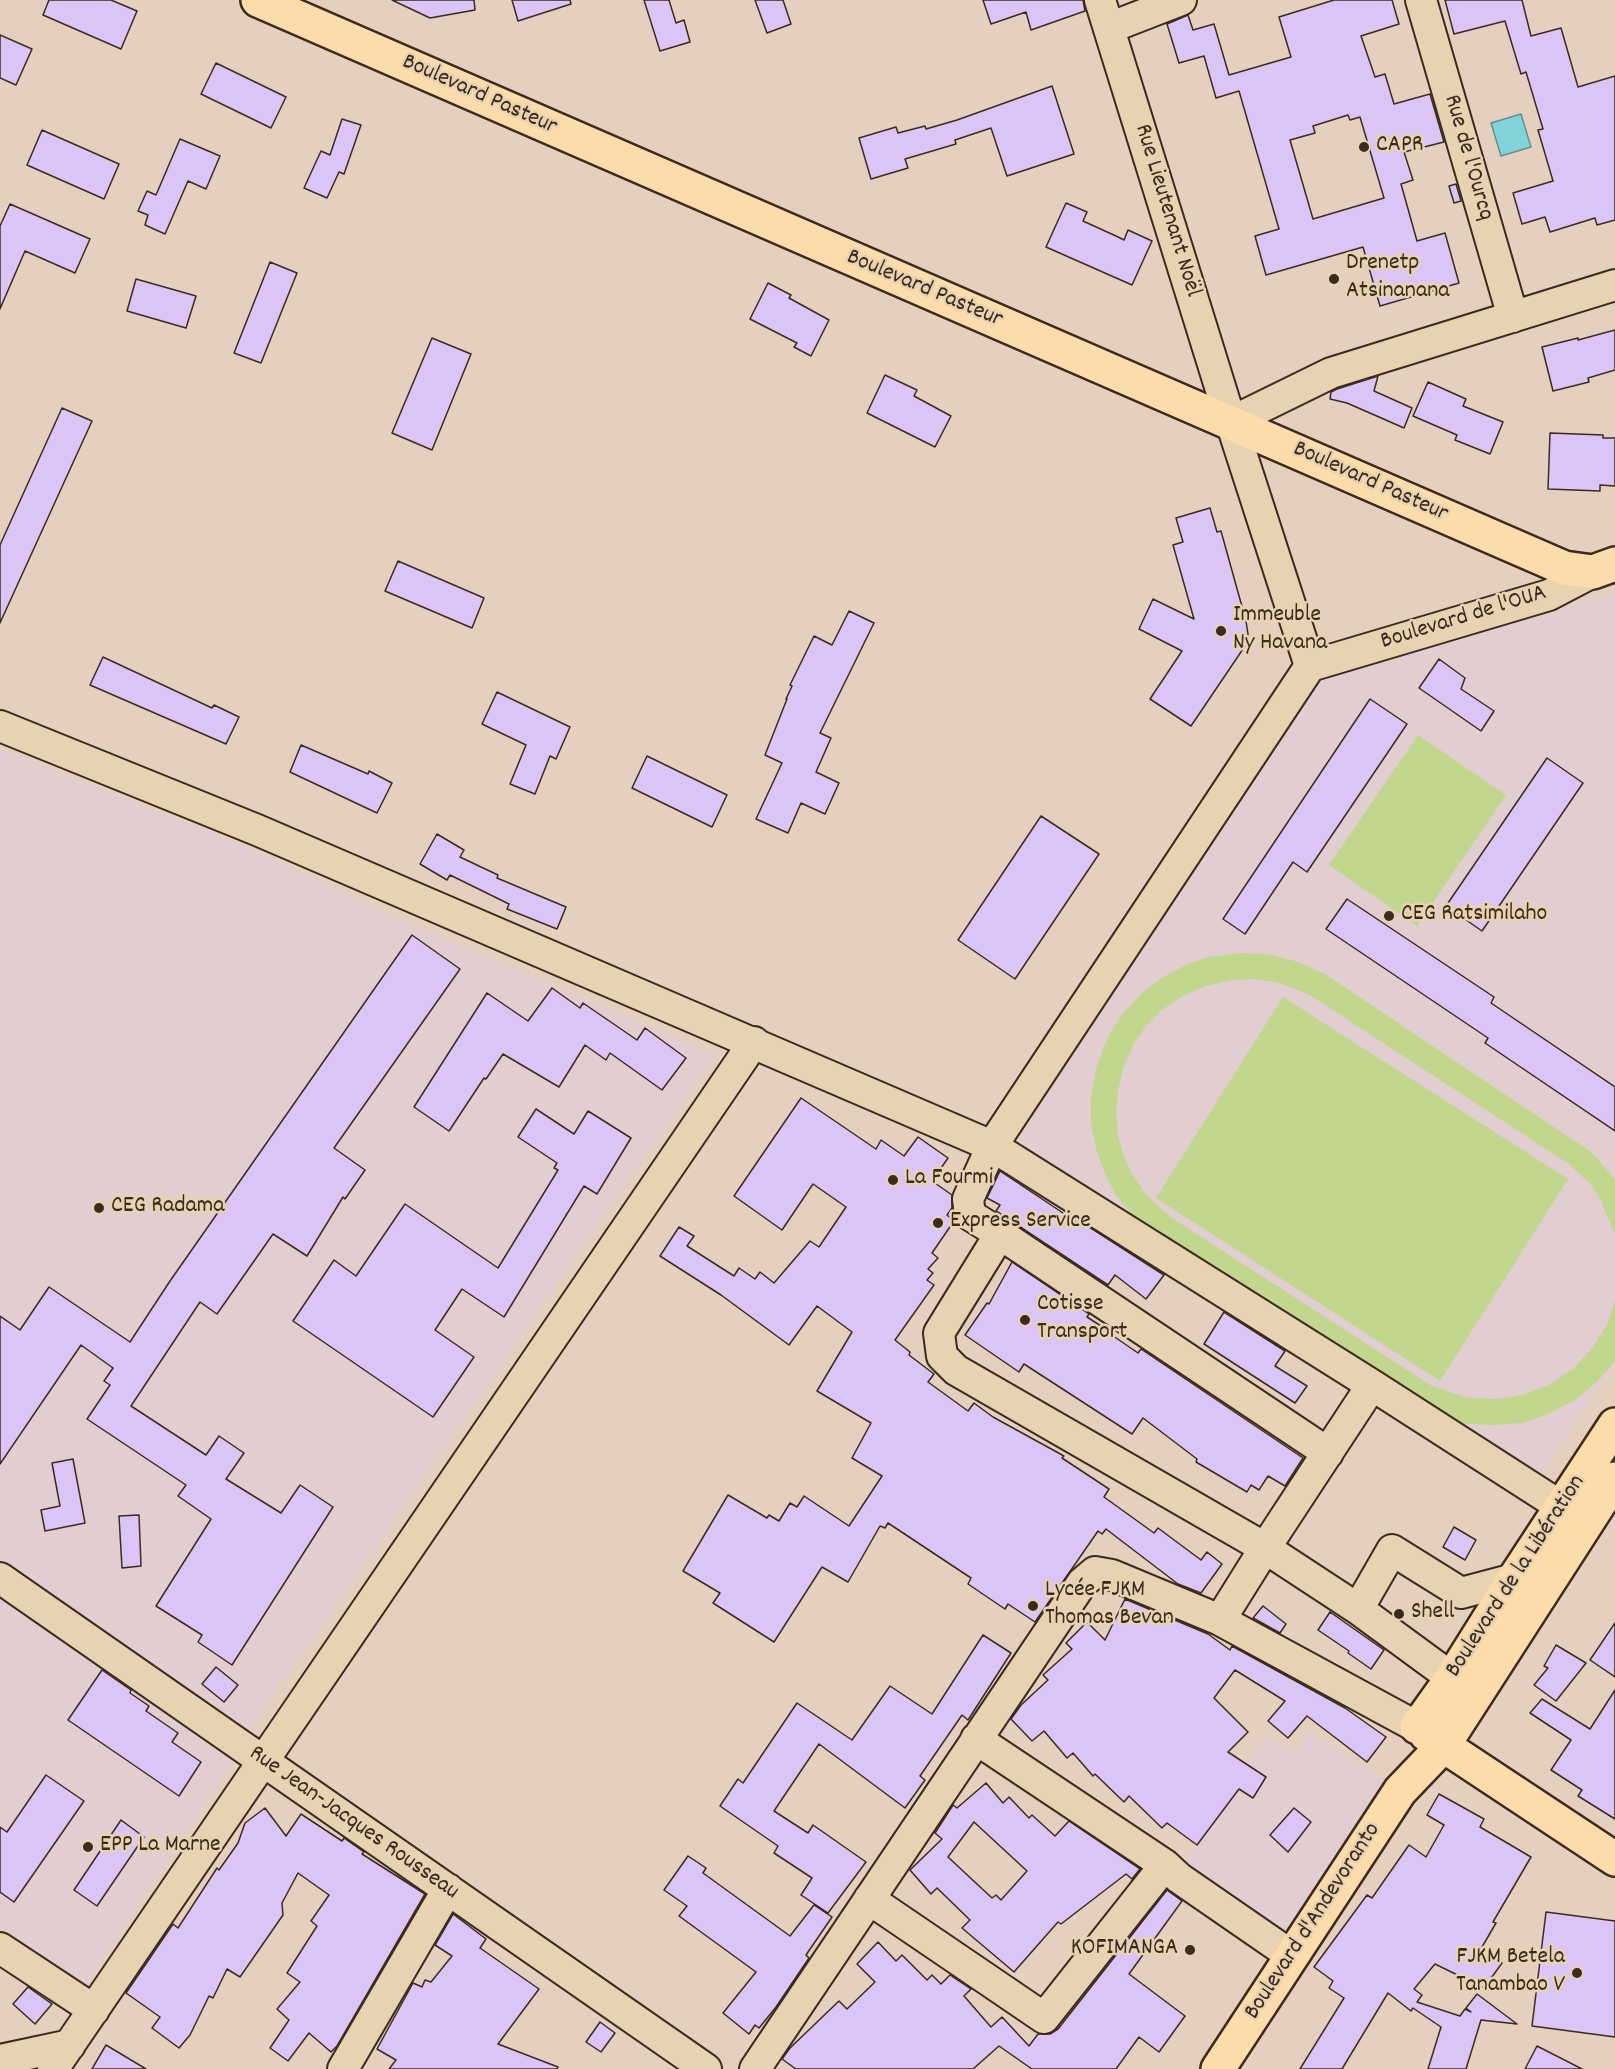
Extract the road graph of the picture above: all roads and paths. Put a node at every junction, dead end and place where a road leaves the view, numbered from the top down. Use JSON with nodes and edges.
{"nodes":[{"id":1,"x":258,"y":0,"type":"edge"},
{"id":2,"x":1100,"y":0,"type":"edge"},
{"id":3,"x":1181,"y":0,"type":"edge"},
{"id":4,"x":1421,"y":0,"type":"edge"},
{"id":5,"x":1109,"y":28,"type":"junction"},
{"id":6,"x":1615,"y":285,"type":"edge"},
{"id":7,"x":1513,"y":317,"type":"junction"},
{"id":8,"x":1231,"y":422,"type":"junction"},
{"id":9,"x":1604,"y":568,"type":"edge"},
{"id":10,"x":1310,"y":666,"type":"junction"},
{"id":11,"x":0,"y":726,"type":"edge"},
{"id":12,"x":754,"y":1042,"type":"junction"},
{"id":13,"x":992,"y":1146,"type":"junction"},
{"id":14,"x":1000,"y":1234,"type":"junction"},
{"id":15,"x":1372,"y":1385,"type":"junction"},
{"id":16,"x":1615,"y":1425,"type":"edge"},
{"id":17,"x":1328,"y":1453,"type":"junction"},
{"id":18,"x":1615,"y":1479,"type":"edge"},
{"id":19,"x":1574,"y":1515,"type":"junction"},
{"id":20,"x":1264,"y":1548,"type":"junction"},
{"id":21,"x":0,"y":1578,"type":"edge"},
{"id":22,"x":1514,"y":1579,"type":"junction"},
{"id":23,"x":1358,"y":1608,"type":"junction"},
{"id":24,"x":1220,"y":1620,"type":"junction"},
{"id":25,"x":1452,"y":1678,"type":"junction"},
{"id":26,"x":1417,"y":1727,"type":"junction"},
{"id":27,"x":976,"y":1739,"type":"junction"},
{"id":28,"x":1443,"y":1746,"type":"junction"},
{"id":29,"x":263,"y":1761,"type":"junction"},
{"id":30,"x":1412,"y":1777,"type":"junction"},
{"id":31,"x":1615,"y":1859,"type":"edge"},
{"id":32,"x":1165,"y":1865,"type":"junction"},
{"id":33,"x":448,"y":1889,"type":"junction"},
{"id":34,"x":869,"y":1899,"type":"junction"},
{"id":35,"x":1292,"y":1956,"type":"junction"},
{"id":36,"x":7,"y":1958,"type":"edge"},
{"id":37,"x":94,"y":2010,"type":"junction"},
{"id":38,"x":62,"y":2057,"type":"edge"},
{"id":39,"x":0,"y":2060,"type":"edge"},
{"id":40,"x":347,"y":2068,"type":"edge"},
{"id":41,"x":706,"y":2069,"type":"edge"},
{"id":42,"x":754,"y":2069,"type":"edge"},
{"id":43,"x":1218,"y":2069,"type":"edge"}],
"edges":[{"from":1,"to":8,"type":"main road","name":"Boulevard Pasteur"},
{"from":2,"to":5,"type":"street","name":"Rue Lieutenant Noël"},
{"from":3,"to":5,"type":"street"},
{"from":4,"to":7,"type":"street","name":"Rue de l'Ourcq"},
{"from":5,"to":8,"type":"street","name":"Rue Lieutenant Noël"},
{"from":6,"to":7,"type":"street"},
{"from":7,"to":8,"type":"street"},
{"from":8,"to":9,"type":"main road","name":"Boulevard Pasteur"},
{"from":8,"to":10,"type":"street","name":"Rue Lieutenant Noël"},
{"from":9,"to":10,"type":"street","name":"Boulevard de l'OUA"},
{"from":10,"to":13,"type":"street"},
{"from":11,"to":12,"type":"street"},
{"from":12,"to":13,"type":"street"},
{"from":12,"to":29,"type":"street"},
{"from":13,"to":14,"type":"street"},
{"from":13,"to":15,"type":"street"},
{"from":14,"to":17,"type":"street"},
{"from":14,"to":20,"type":"street"},
{"from":15,"to":17,"type":"street"},
{"from":15,"to":19,"type":"street"},
{"from":16,"to":19,"type":"main road","name":"Boulevard de la Libération"},
{"from":17,"to":20,"type":"street"},
{"from":18,"to":19,"type":"main road","name":"Boulevard de la Libération"},
{"from":19,"to":22,"type":"main road","name":"Boulevard de la Libération"},
{"from":19,"to":28,"type":"main road","name":"Boulevard de la Libération"},
{"from":20,"to":23,"type":"street"},
{"from":20,"to":24,"type":"street"},
{"from":21,"to":29,"type":"street","name":"Rue Jean-Jacques Rousseau"},
{"from":22,"to":23,"type":"street"},
{"from":22,"to":25,"type":"main road","name":"Boulevard de la Libération"},
{"from":23,"to":25,"type":"street"},
{"from":24,"to":26,"type":"street"},
{"from":24,"to":27,"type":"street"},
{"from":25,"to":26,"type":"main road","name":"Boulevard de la Libération"},
{"from":26,"to":28,"type":"main road"},
{"from":26,"to":30,"type":"main road"},
{"from":27,"to":32,"type":"street"},
{"from":27,"to":34,"type":"street"},
{"from":28,"to":30,"type":"main road","name":"Boulevard d'Andevoranto"},
{"from":28,"to":31,"type":"main road"},
{"from":29,"to":33,"type":"street","name":"Rue Jean-Jacques Rousseau"},
{"from":29,"to":37,"type":"street"},
{"from":30,"to":35,"type":"main road","name":"Boulevard d'Andevoranto"},
{"from":32,"to":34,"type":"street"},
{"from":32,"to":35,"type":"street"},
{"from":33,"to":40,"type":"street"},
{"from":33,"to":41,"type":"street","name":"Rue Jean-Jacques Rousseau"},
{"from":34,"to":42,"type":"street"},
{"from":35,"to":43,"type":"main road","name":"Boulevard d'Andevoranto"},
{"from":36,"to":37,"type":"street"},
{"from":37,"to":38,"type":"street"},
{"from":38,"to":39,"type":"street"}]}
